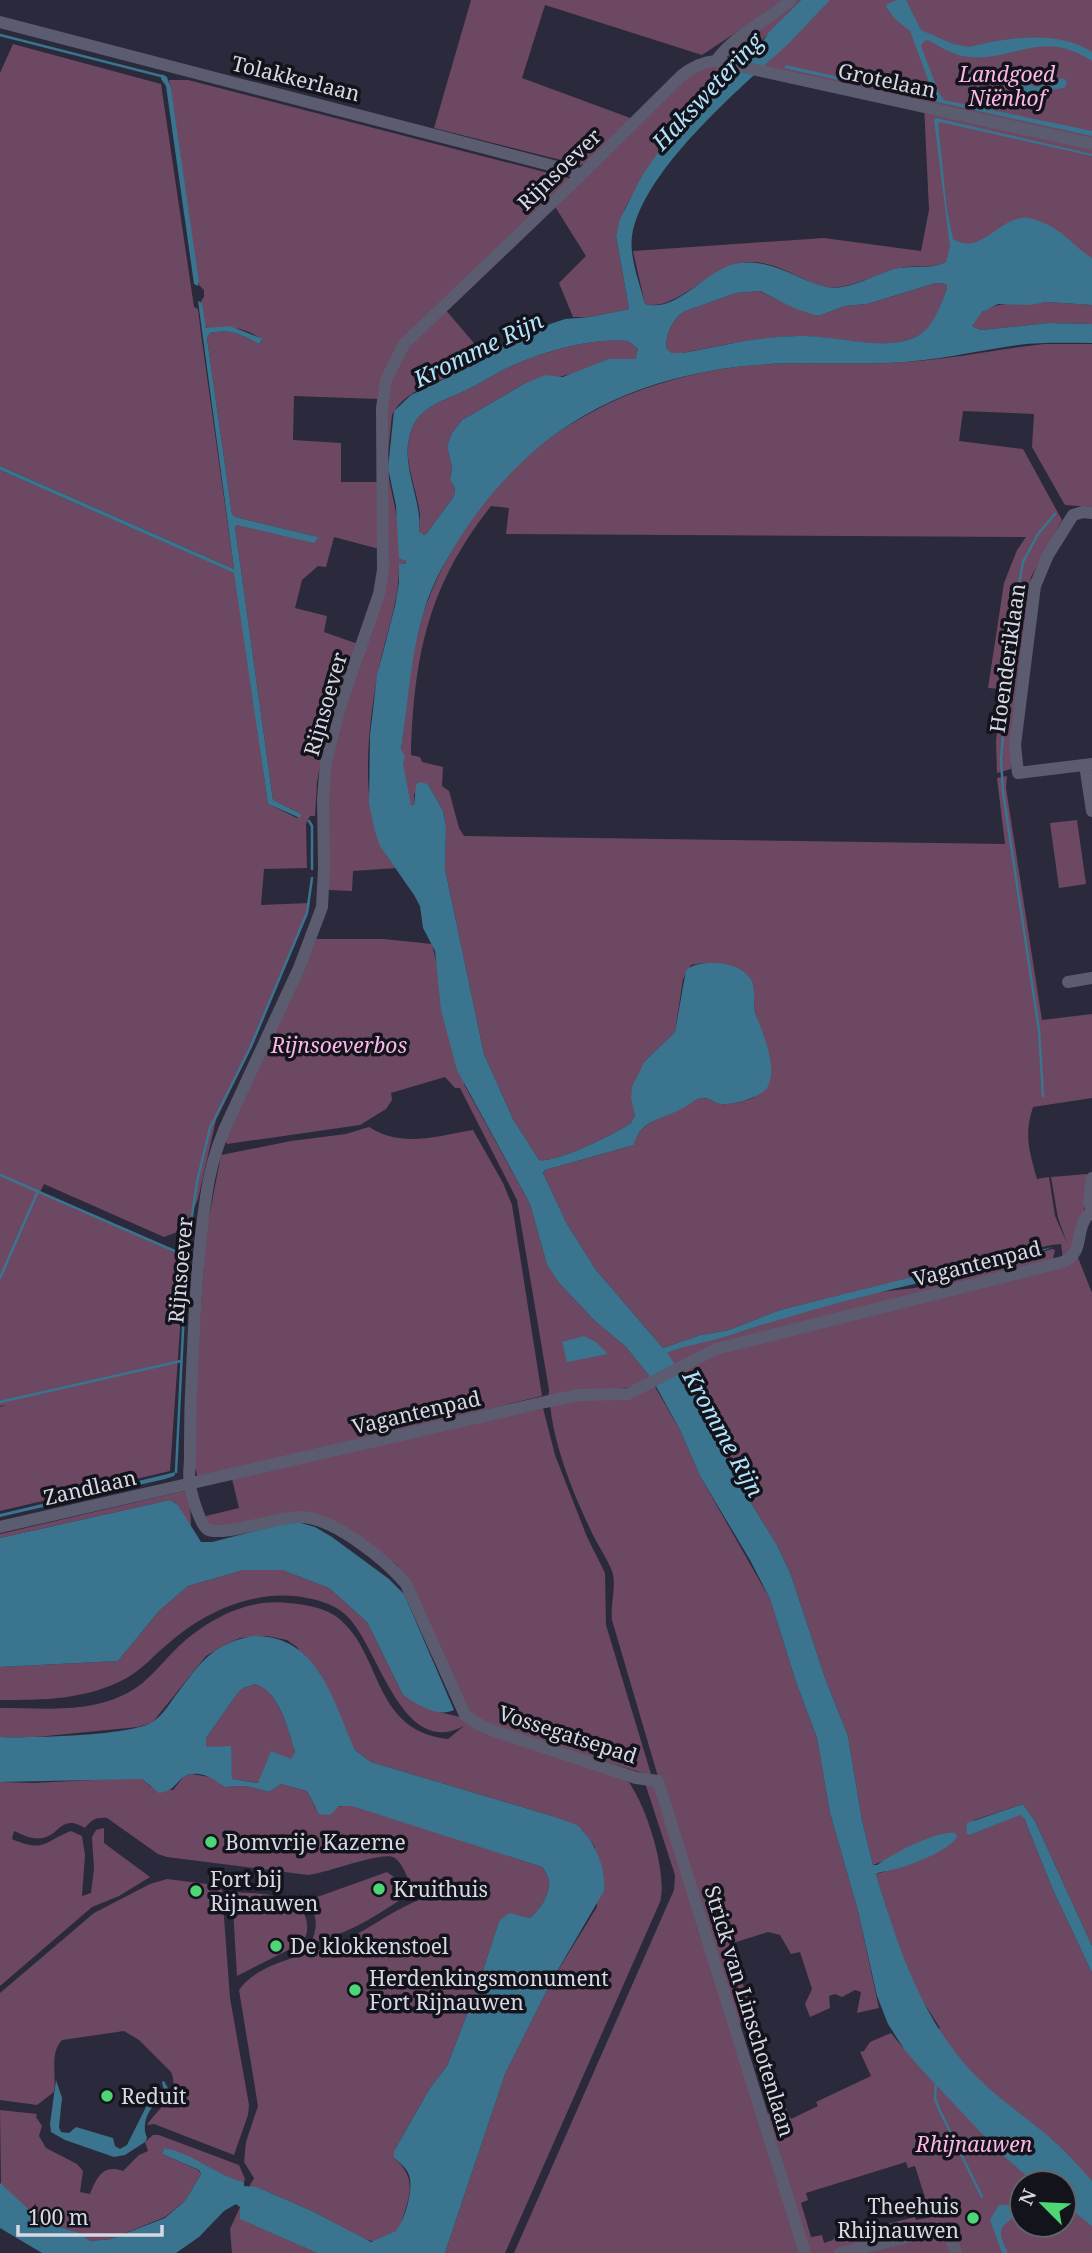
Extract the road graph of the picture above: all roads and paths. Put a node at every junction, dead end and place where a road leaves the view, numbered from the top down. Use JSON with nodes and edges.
{"nodes":[{"id":1,"x":790,"y":0,"type":"edge"},
{"id":2,"x":0,"y":22,"type":"edge"},
{"id":3,"x":716,"y":61,"type":"junction"},
{"id":4,"x":1092,"y":145,"type":"edge"},
{"id":5,"x":581,"y":175,"type":"junction"},
{"id":6,"x":1092,"y":513,"type":"edge"},
{"id":7,"x":1088,"y":764,"type":"edge"},
{"id":8,"x":1092,"y":811,"type":"edge"},
{"id":9,"x":1092,"y":978,"type":"edge"},
{"id":10,"x":1069,"y":982,"type":"dead end"},
{"id":11,"x":1092,"y":1178,"type":"edge"},
{"id":12,"x":1092,"y":1211,"type":"edge"},
{"id":13,"x":190,"y":1484,"type":"junction"},
{"id":14,"x":0,"y":1527,"type":"edge"},
{"id":15,"x":658,"y":1781,"type":"joint"},
{"id":16,"x":805,"y":2253,"type":"edge"},
{"id":17,"x":840,"y":2253,"type":"edge"},
{"id":18,"x":956,"y":2253,"type":"edge"}],
"edges":[{"from":1,"to":3,"type":"street"},
{"from":2,"to":5,"type":"street","name":"Tolakkerlaan"},
{"from":3,"to":4,"type":"street","name":"Grotelaan"},
{"from":3,"to":5,"type":"street","name":"Rijnsoever"},
{"from":5,"to":13,"type":"street","name":"Rijnsoever"},
{"from":6,"to":7,"type":"street","name":"Hoenderiklaan"},
{"from":7,"to":8,"type":"street"},
{"from":9,"to":10,"type":"street"},
{"from":11,"to":12,"type":"street"},
{"from":12,"to":13,"type":"street","name":"Vagantenpad"},
{"from":13,"to":14,"type":"street","name":"Zandlaan"},
{"from":13,"to":15,"type":"street","name":"Vossegatsepad"},
{"from":15,"to":16,"type":"street","name":"Strick van Linschotenlaan"},
{"from":17,"to":18,"type":"street"}]}
